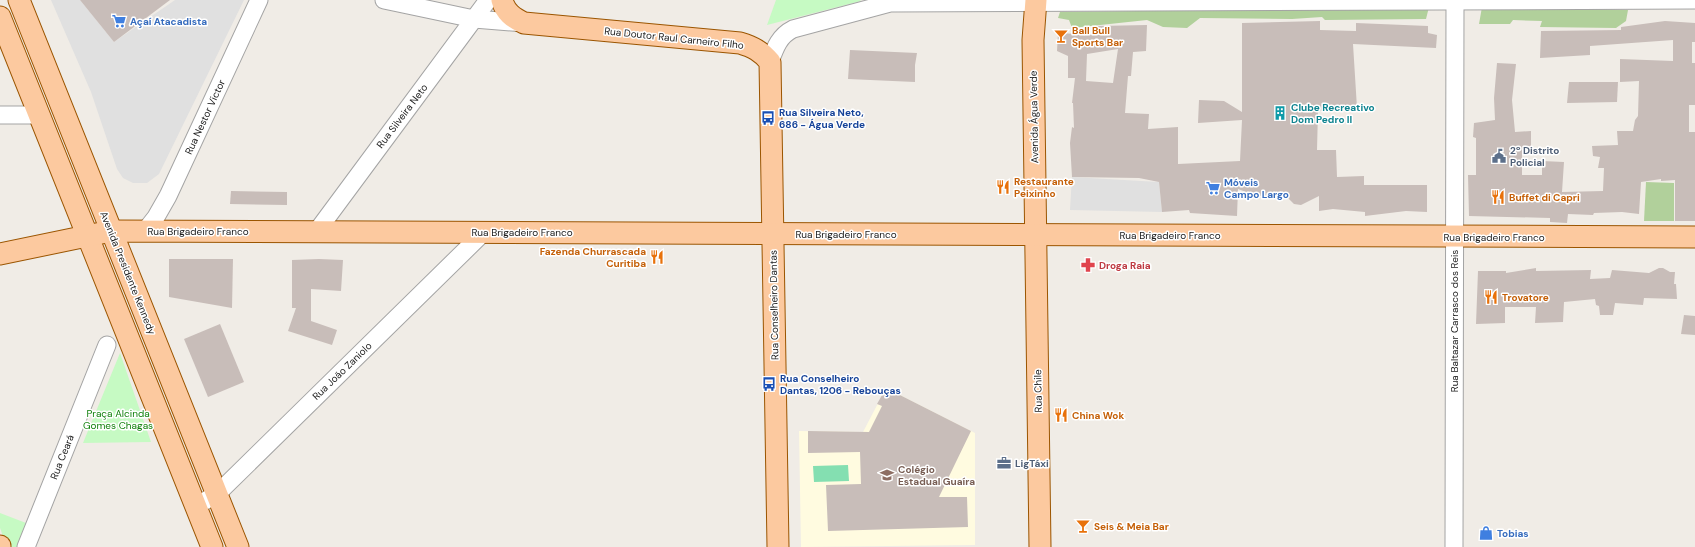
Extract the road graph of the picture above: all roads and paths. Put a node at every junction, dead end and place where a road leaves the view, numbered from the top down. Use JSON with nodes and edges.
{"nodes":[{"id":1,"x":19,"y":0,"type":"edge"},
{"id":2,"x":259,"y":0,"type":"edge"},
{"id":3,"x":384,"y":0,"type":"edge"},
{"id":4,"x":488,"y":0,"type":"edge"},
{"id":5,"x":502,"y":0,"type":"edge"},
{"id":6,"x":1455,"y":0,"type":"edge"},
{"id":7,"x":1695,"y":0,"type":"edge"},
{"id":8,"x":888,"y":1,"type":"edge"},
{"id":9,"x":1036,"y":1,"type":"edge"},
{"id":10,"x":0,"y":17,"type":"edge"},
{"id":11,"x":474,"y":19,"type":"junction"},
{"id":12,"x":524,"y":23,"type":"junction"},
{"id":13,"x":770,"y":62,"type":"junction"},
{"id":14,"x":39,"y":115,"type":"junction"},
{"id":15,"x":0,"y":116,"type":"edge"},
{"id":16,"x":111,"y":231,"type":"junction"},
{"id":17,"x":145,"y":231,"type":"junction"},
{"id":18,"x":317,"y":232,"type":"junction"},
{"id":19,"x":484,"y":232,"type":"junction"},
{"id":20,"x":773,"y":234,"type":"junction"},
{"id":21,"x":1036,"y":234,"type":"junction"},
{"id":22,"x":87,"y":235,"type":"junction"},
{"id":23,"x":1454,"y":236,"type":"junction"},
{"id":24,"x":1695,"y":237,"type":"edge"},
{"id":25,"x":0,"y":254,"type":"edge"},
{"id":26,"x":107,"y":345,"type":"dead end"},
{"id":27,"x":217,"y":494,"type":"junction"},
{"id":28,"x":196,"y":506,"type":"junction"},
{"id":29,"x":26,"y":547,"type":"edge"},
{"id":30,"x":212,"y":547,"type":"edge"},
{"id":31,"x":238,"y":547,"type":"edge"},
{"id":32,"x":778,"y":547,"type":"edge"},
{"id":33,"x":1040,"y":547,"type":"edge"},
{"id":34,"x":1454,"y":547,"type":"edge"}],
"edges":[{"from":1,"to":16,"type":"main road","name":"Avenida Presidente Kennedy"},
{"from":2,"to":17,"type":"street","name":"Rua Nestor Victor"},
{"from":3,"to":11,"type":"street","name":"Rua Doutor Raul Carneiro Filho"},
{"from":4,"to":11,"type":"street","name":"Rua Silveira Neto"},
{"from":5,"to":12,"type":"main road","name":"Rua Doutor Raul Carneiro Filho"},
{"from":6,"to":7,"type":"street"},
{"from":6,"to":9,"type":"street"},
{"from":6,"to":23,"type":"street","name":"Rua Baltazar Carrasco dos Reis"},
{"from":8,"to":9,"type":"street"},
{"from":8,"to":13,"type":"street"},
{"from":9,"to":21,"type":"main road","name":"Avenida Água Verde"},
{"from":10,"to":14,"type":"main road"},
{"from":11,"to":12,"type":"street","name":"Rua Doutor Raul Carneiro Filho"},
{"from":11,"to":18,"type":"street","name":"Rua Silveira Neto"},
{"from":12,"to":13,"type":"main road","name":"Rua Doutor Raul Carneiro Filho"},
{"from":13,"to":20,"type":"main road","name":"Rua Conselheiro Dantas"},
{"from":14,"to":15,"type":"street"},
{"from":14,"to":22,"type":"main road"},
{"from":16,"to":17,"type":"main road","name":"Rua Brigadeiro Franco"},
{"from":16,"to":22,"type":"main road","name":"Rua Brigadeiro Franco"},
{"from":16,"to":27,"type":"main road","name":"Avenida Presidente Kennedy"},
{"from":17,"to":18,"type":"main road","name":"Rua Brigadeiro Franco"},
{"from":18,"to":19,"type":"main road","name":"Rua Brigadeiro Franco"},
{"from":19,"to":20,"type":"main road","name":"Rua Brigadeiro Franco"},
{"from":19,"to":27,"type":"street","name":"Rua João Zaniolo"},
{"from":20,"to":21,"type":"main road","name":"Rua Brigadeiro Franco"},
{"from":20,"to":32,"type":"main road","name":"Rua Conselheiro Dantas"},
{"from":21,"to":23,"type":"main road","name":"Rua Brigadeiro Franco"},
{"from":21,"to":33,"type":"main road","name":"Rua Chile"},
{"from":22,"to":25,"type":"main road","name":"Rua Brigadeiro Franco"},
{"from":22,"to":28,"type":"main road"},
{"from":23,"to":24,"type":"main road","name":"Rua Brigadeiro Franco"},
{"from":23,"to":34,"type":"street","name":"Rua Baltazar Carrasco dos Reis"},
{"from":26,"to":29,"type":"street","name":"Rua Ceará"},
{"from":27,"to":28,"type":"street","name":"Rua João Zaniolo"},
{"from":27,"to":31,"type":"main road","name":"Avenida Presidente Kennedy"},
{"from":28,"to":30,"type":"main road"}]}
